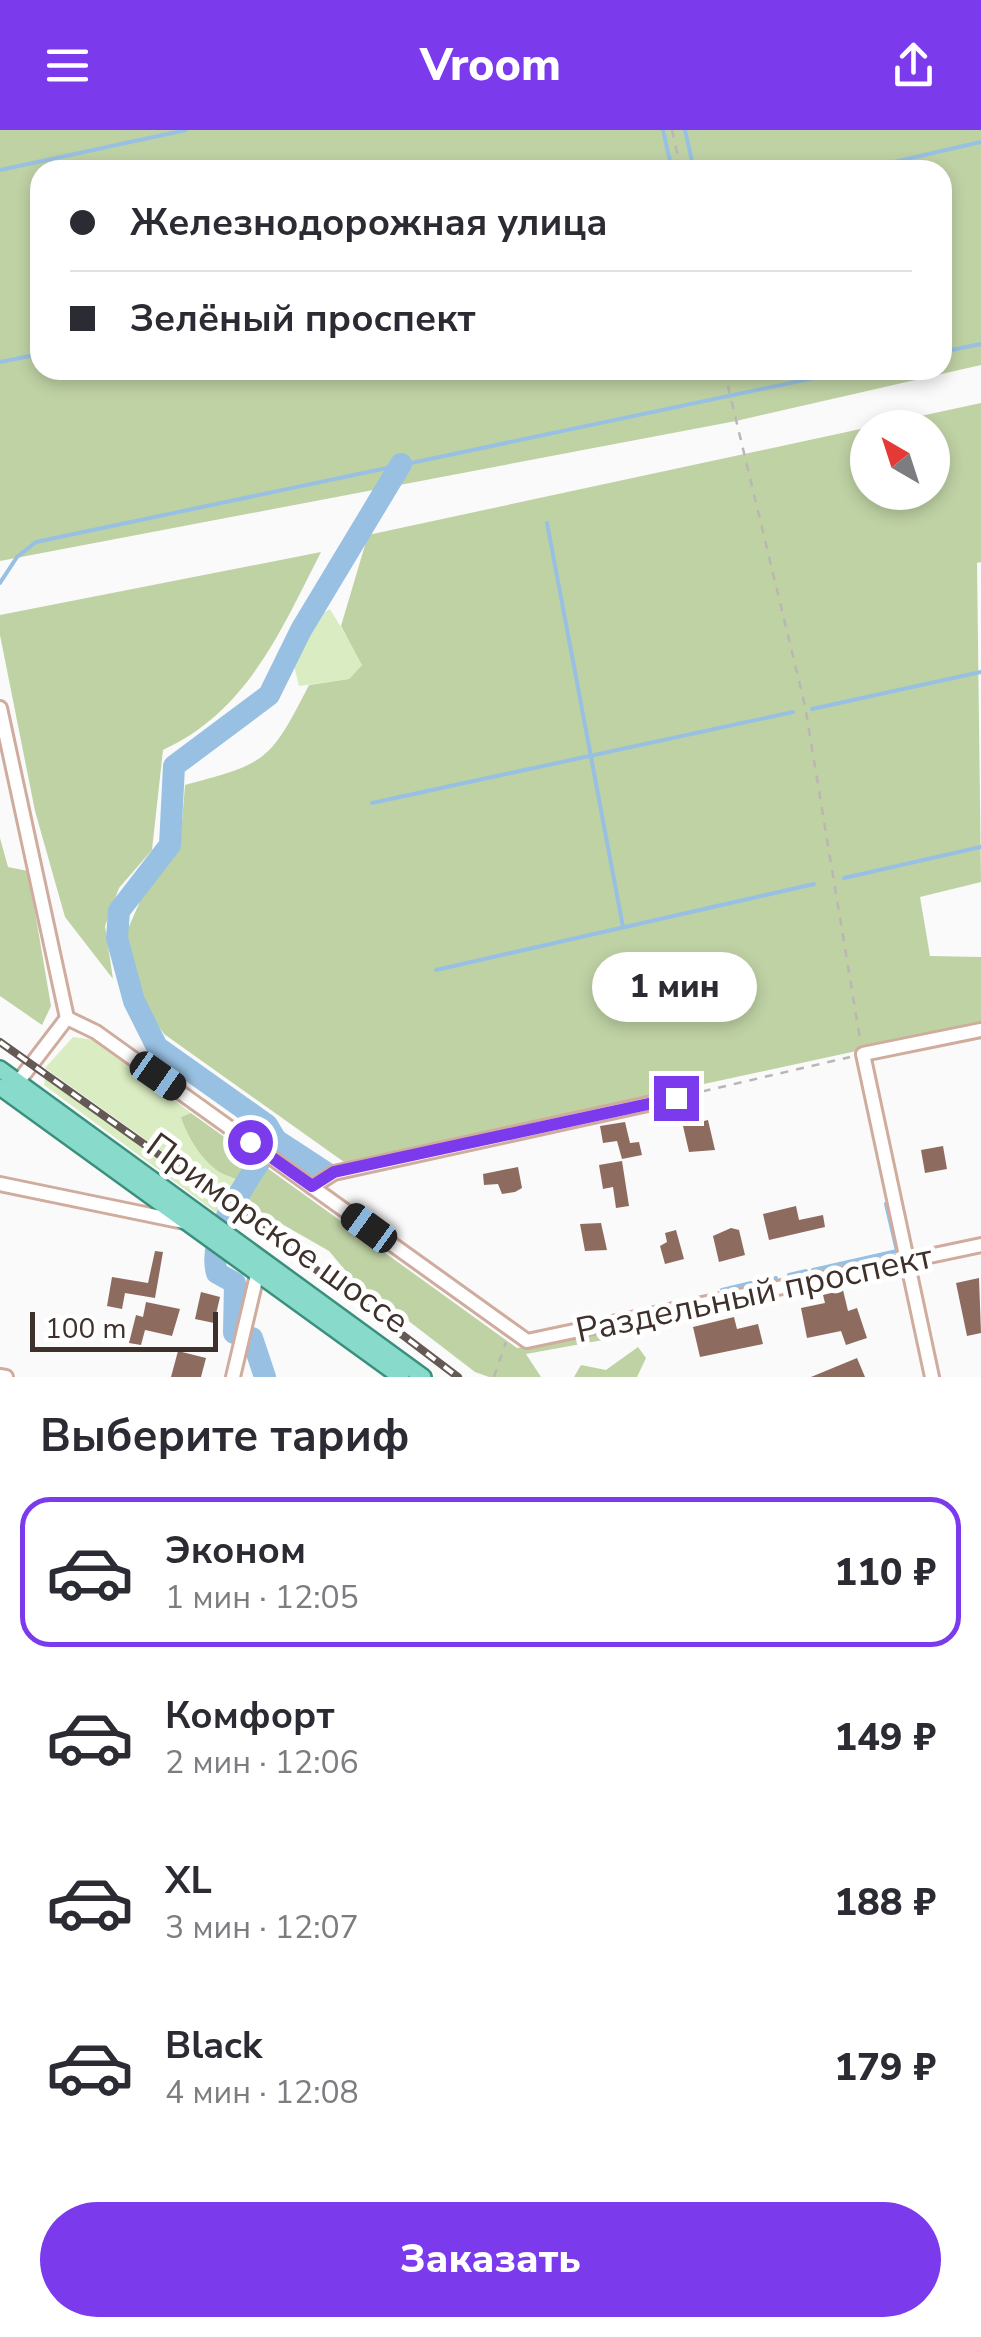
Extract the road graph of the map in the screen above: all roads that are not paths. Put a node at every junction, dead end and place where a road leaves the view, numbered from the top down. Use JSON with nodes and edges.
{"nodes":[{"id":1,"x":0,"y":708,"type":"edge"},
{"id":2,"x":67,"y":1018,"type":"junction"},
{"id":3,"x":981,"y":1030,"type":"edge"},
{"id":4,"x":0,"y":1069,"type":"edge"},
{"id":5,"x":18,"y":1082,"type":"junction"},
{"id":6,"x":0,"y":1087,"type":"edge"},
{"id":7,"x":676,"y":1098,"type":"road end"},
{"id":8,"x":0,"y":1184,"type":"edge"},
{"id":9,"x":312,"y":1186,"type":"junction"},
{"id":10,"x":191,"y":1224,"type":"junction"},
{"id":11,"x":217,"y":1234,"type":"junction"},
{"id":12,"x":978,"y":1246,"type":"edge"},
{"id":13,"x":908,"y":1261,"type":"junction"},
{"id":14,"x":981,"y":1262,"type":"edge"},
{"id":15,"x":258,"y":1271,"type":"junction"},
{"id":16,"x":232,"y":1377,"type":"edge"},
{"id":17,"x":401,"y":1377,"type":"edge"},
{"id":18,"x":424,"y":1377,"type":"edge"},
{"id":19,"x":932,"y":1377,"type":"edge"}],
"edges":[{"from":1,"to":2,"type":"street"},
{"from":2,"to":5,"type":"street"},
{"from":2,"to":9,"type":"street"},
{"from":3,"to":13,"type":"street"},
{"from":4,"to":5,"type":"main road","name":"Приморское шоссе"},
{"from":5,"to":11,"type":"main road","name":"Приморское шоссе"},
{"from":6,"to":10,"type":"main road","name":"Приморское шоссе"},
{"from":7,"to":9,"type":"street"},
{"from":8,"to":10,"type":"street"},
{"from":9,"to":13,"type":"street","name":"Раздельный проспект"},
{"from":10,"to":11,"type":"main road","name":"Приморское шоссе"},
{"from":11,"to":15,"type":"main road","name":"Приморское шоссе"},
{"from":11,"to":18,"type":"main road","name":"Приморское шоссе"},
{"from":12,"to":13,"type":"street","name":"Раздельный проспект"},
{"from":12,"to":14,"type":"street"},
{"from":13,"to":19,"type":"street"},
{"from":15,"to":16,"type":"street"},
{"from":15,"to":17,"type":"main road","name":"Приморское шоссе"}]}
